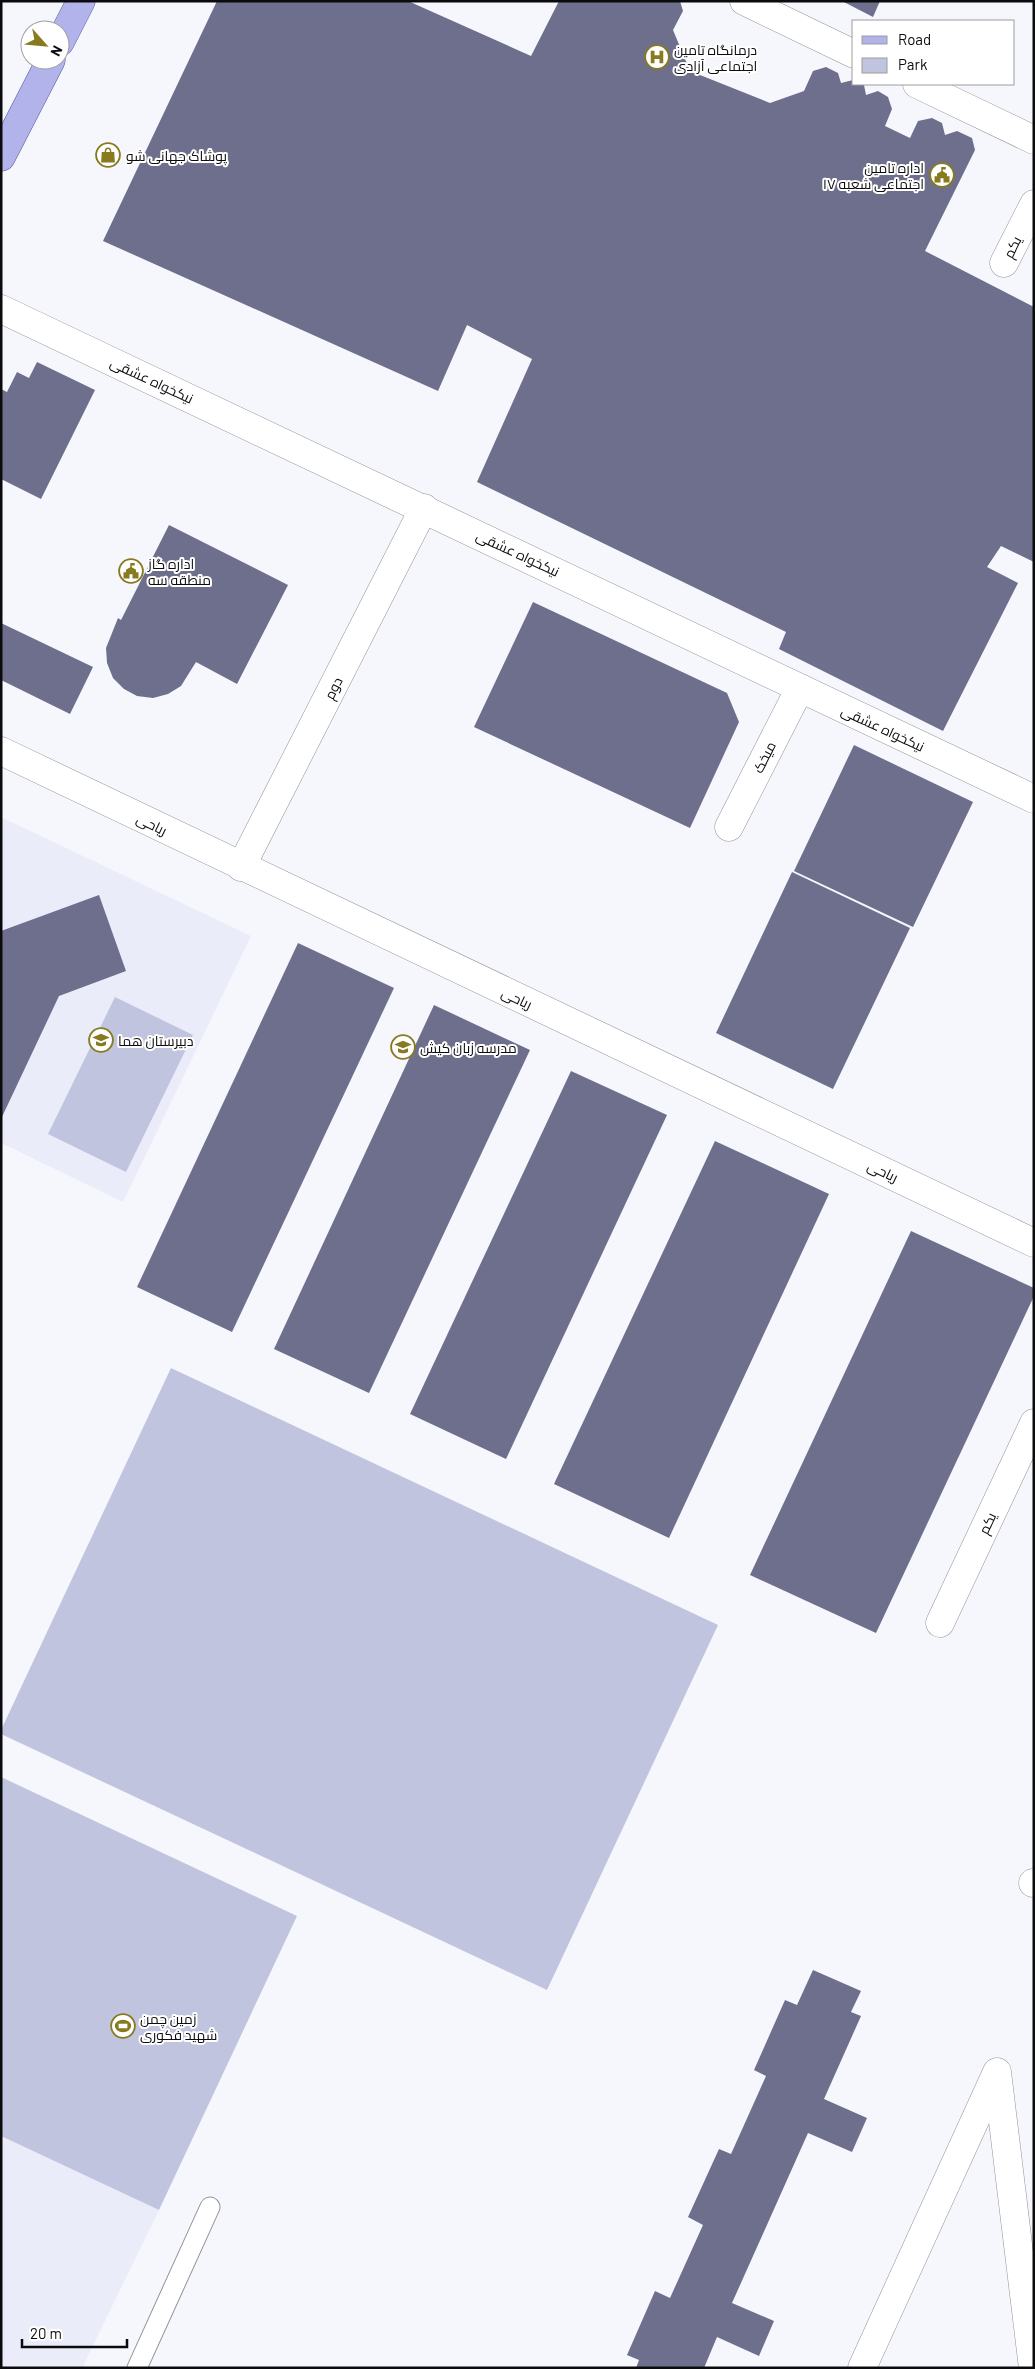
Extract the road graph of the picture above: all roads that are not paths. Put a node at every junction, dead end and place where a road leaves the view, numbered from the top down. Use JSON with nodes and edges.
{"nodes":[{"id":1,"x":81,"y":1,"type":"edge"},
{"id":2,"x":744,"y":1,"type":"edge"},
{"id":3,"x":70,"y":22,"type":"edge"},
{"id":4,"x":852,"y":53,"type":"edge"},
{"id":5,"x":46,"y":70,"type":"edge"},
{"id":6,"x":919,"y":85,"type":"edge"},
{"id":7,"x":1034,"y":140,"type":"edge"},
{"id":8,"x":1,"y":157,"type":"edge"},
{"id":9,"x":1034,"y":204,"type":"edge"},
{"id":10,"x":1004,"y":263,"type":"dead end"},
{"id":11,"x":1,"y":309,"type":"edge"},
{"id":12,"x":424,"y":508,"type":"junction"},
{"id":13,"x":800,"y":688,"type":"junction"},
{"id":14,"x":1,"y":752,"type":"edge"},
{"id":15,"x":1034,"y":799,"type":"edge"},
{"id":16,"x":729,"y":827,"type":"dead end"},
{"id":17,"x":241,"y":867,"type":"junction"},
{"id":18,"x":1034,"y":1243,"type":"edge"},
{"id":19,"x":1034,"y":1423,"type":"edge"},
{"id":20,"x":940,"y":1623,"type":"dead end"},
{"id":21,"x":210,"y":2207,"type":"dead end"},
{"id":22,"x":137,"y":2368,"type":"edge"},
{"id":23,"x":862,"y":2368,"type":"edge"},
{"id":24,"x":1033,"y":2368,"type":"edge"}],
"edges":[{"from":1,"to":3,"type":"main road"},
{"from":2,"to":4,"type":"street"},
{"from":5,"to":8,"type":"main road"},
{"from":6,"to":7,"type":"street"},
{"from":9,"to":10,"type":"street","name":"یکم"},
{"from":11,"to":12,"type":"street","name":"نیکخواه عشقی"},
{"from":12,"to":13,"type":"street","name":"نیکخواه عشقی"},
{"from":12,"to":17,"type":"street","name":"دوم"},
{"from":13,"to":15,"type":"street","name":"نیکخواه عشقی"},
{"from":13,"to":16,"type":"street","name":"میخک"},
{"from":14,"to":17,"type":"street","name":"ریاحی"},
{"from":17,"to":18,"type":"street","name":"ریاحی"},
{"from":19,"to":20,"type":"street","name":"یکم"},
{"from":21,"to":22,"type":"lane"},
{"from":23,"to":24,"type":"street"}]}
